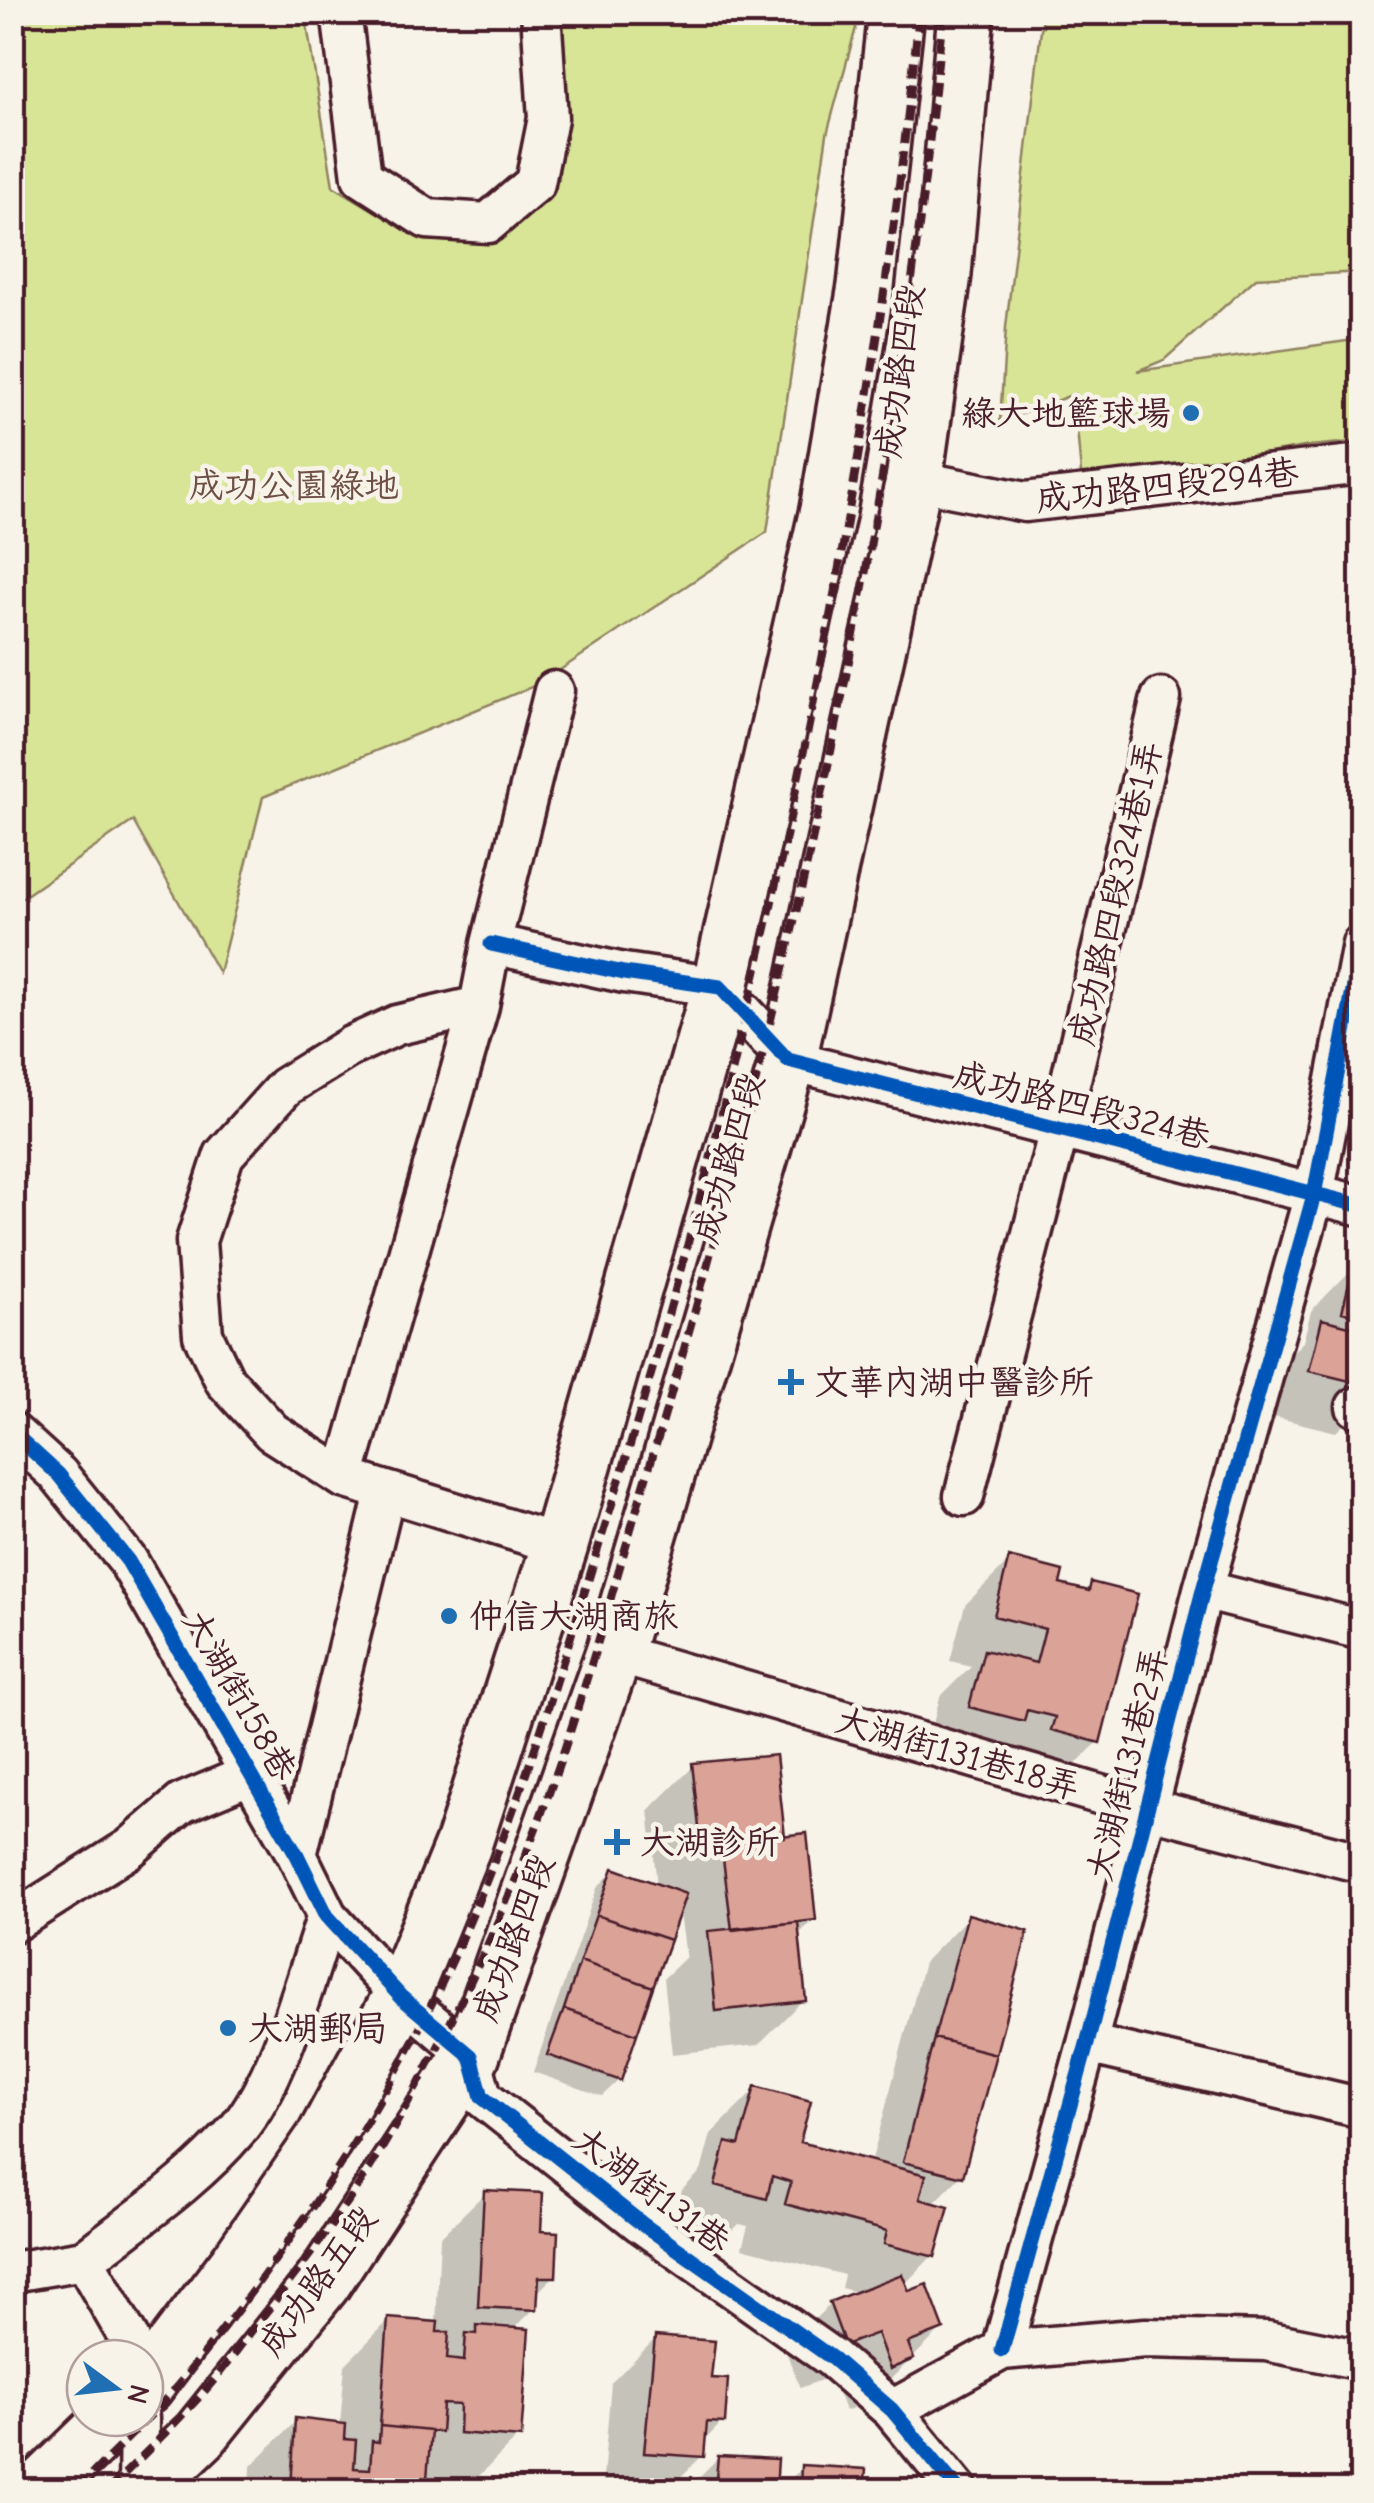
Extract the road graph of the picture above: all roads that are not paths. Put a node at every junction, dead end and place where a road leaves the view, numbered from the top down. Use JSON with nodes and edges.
{"nodes":[{"id":1,"x":341,"y":12,"type":"edge"},
{"id":2,"x":541,"y":12,"type":"edge"},
{"id":3,"x":896,"y":12,"type":"edge"},
{"id":4,"x":966,"y":12,"type":"edge"},
{"id":5,"x":1362,"y":464,"type":"edge"},
{"id":6,"x":914,"y":480,"type":"junction"},
{"id":7,"x":554,"y":691,"type":"dead end"},
{"id":8,"x":1161,"y":698,"type":"dead end"},
{"id":9,"x":492,"y":944,"type":"junction"},
{"id":10,"x":1362,"y":944,"type":"edge"},
{"id":11,"x":720,"y":987,"type":"junction"},
{"id":12,"x":480,"y":1006,"type":"junction"},
{"id":13,"x":788,"y":1060,"type":"junction"},
{"id":14,"x":1059,"y":1130,"type":"junction"},
{"id":15,"x":1314,"y":1195,"type":"junction"},
{"id":16,"x":1362,"y":1206,"type":"edge"},
{"id":17,"x":12,"y":1432,"type":"edge"},
{"id":18,"x":344,"y":1478,"type":"junction"},
{"id":19,"x":385,"y":1493,"type":"junction"},
{"id":20,"x":964,"y":1496,"type":"dead end"},
{"id":21,"x":560,"y":1545,"type":"junction"},
{"id":22,"x":1204,"y":1590,"type":"junction"},
{"id":23,"x":1362,"y":1630,"type":"edge"},
{"id":24,"x":614,"y":1652,"type":"junction"},
{"id":25,"x":251,"y":1774,"type":"junction"},
{"id":26,"x":1146,"y":1808,"type":"junction"},
{"id":27,"x":296,"y":1856,"type":"junction"},
{"id":28,"x":1362,"y":1863,"type":"edge"},
{"id":29,"x":327,"y":1916,"type":"junction"},
{"id":30,"x":12,"y":1923,"type":"edge"},
{"id":31,"x":401,"y":1998,"type":"junction"},
{"id":32,"x":1087,"y":2044,"type":"junction"},
{"id":33,"x":471,"y":2056,"type":"junction"},
{"id":34,"x":1362,"y":2108,"type":"edge"},
{"id":35,"x":84,"y":2260,"type":"junction"},
{"id":36,"x":12,"y":2272,"type":"edge"},
{"id":37,"x":129,"y":2338,"type":"edge"},
{"id":38,"x":1002,"y":2350,"type":"junction"},
{"id":39,"x":165,"y":2360,"type":"edge"},
{"id":40,"x":1362,"y":2360,"type":"edge"},
{"id":41,"x":892,"y":2410,"type":"junction"},
{"id":42,"x":93,"y":2438,"type":"edge"},
{"id":43,"x":139,"y":2438,"type":"edge"},
{"id":44,"x":40,"y":2490,"type":"edge"},
{"id":45,"x":140,"y":2490,"type":"edge"},
{"id":46,"x":958,"y":2490,"type":"edge"}],
"edges":[{"from":1,"to":2,"type":"street"},
{"from":3,"to":11,"type":"main road","name":"成功路四段"},
{"from":4,"to":6,"type":"main road","name":"成功路四段"},
{"from":5,"to":6,"type":"street","name":"成功路四段294巷"},
{"from":6,"to":13,"type":"main road","name":"成功路四段"},
{"from":7,"to":9,"type":"street"},
{"from":8,"to":14,"type":"street","name":"成功路四段324巷1弄"},
{"from":9,"to":11,"type":"street"},
{"from":9,"to":12,"type":"street"},
{"from":10,"to":15,"type":"street","name":"大湖街131巷2弄"},
{"from":11,"to":13,"type":"street"},
{"from":11,"to":21,"type":"main road","name":"成功路四段"},
{"from":12,"to":18,"type":"street"},
{"from":12,"to":18,"type":"street"},
{"from":13,"to":14,"type":"street","name":"成功路四段324巷"},
{"from":13,"to":24,"type":"main road","name":"成功路四段"},
{"from":14,"to":15,"type":"street","name":"成功路四段324巷"},
{"from":14,"to":20,"type":"street","name":"成功路四段324巷1弄"},
{"from":15,"to":16,"type":"street","name":"成功路四段324巷"},
{"from":15,"to":22,"type":"street","name":"大湖街131巷2弄"},
{"from":17,"to":25,"type":"street","name":"大湖街158巷"},
{"from":18,"to":19,"type":"street"},
{"from":19,"to":21,"type":"street"},
{"from":19,"to":27,"type":"street"},
{"from":21,"to":31,"type":"main road","name":"成功路四段"},
{"from":22,"to":23,"type":"street"},
{"from":22,"to":26,"type":"street","name":"大湖街131巷2弄"},
{"from":24,"to":26,"type":"street","name":"大湖街131巷18弄"},
{"from":24,"to":33,"type":"main road","name":"成功路四段"},
{"from":25,"to":27,"type":"street","name":"大湖街158巷"},
{"from":25,"to":30,"type":"street"},
{"from":26,"to":28,"type":"street","name":"大湖街131巷18弄"},
{"from":26,"to":32,"type":"street","name":"大湖街131巷2弄"},
{"from":27,"to":29,"type":"street","name":"大湖街158巷"},
{"from":29,"to":31,"type":"street","name":"大湖街158巷"},
{"from":29,"to":35,"type":"street"},
{"from":31,"to":33,"type":"street"},
{"from":31,"to":39,"type":"main road"},
{"from":32,"to":34,"type":"street"},
{"from":32,"to":38,"type":"street","name":"大湖街131巷2弄"},
{"from":33,"to":41,"type":"street","name":"大湖街131巷"},
{"from":33,"to":45,"type":"main road","name":"成功路五段"},
{"from":35,"to":36,"type":"street"},
{"from":35,"to":37,"type":"street"},
{"from":38,"to":40,"type":"street"},
{"from":38,"to":41,"type":"street"},
{"from":41,"to":46,"type":"street","name":"大湖街131巷"},
{"from":42,"to":44,"type":"main road"},
{"from":43,"to":45,"type":"street"}]}
